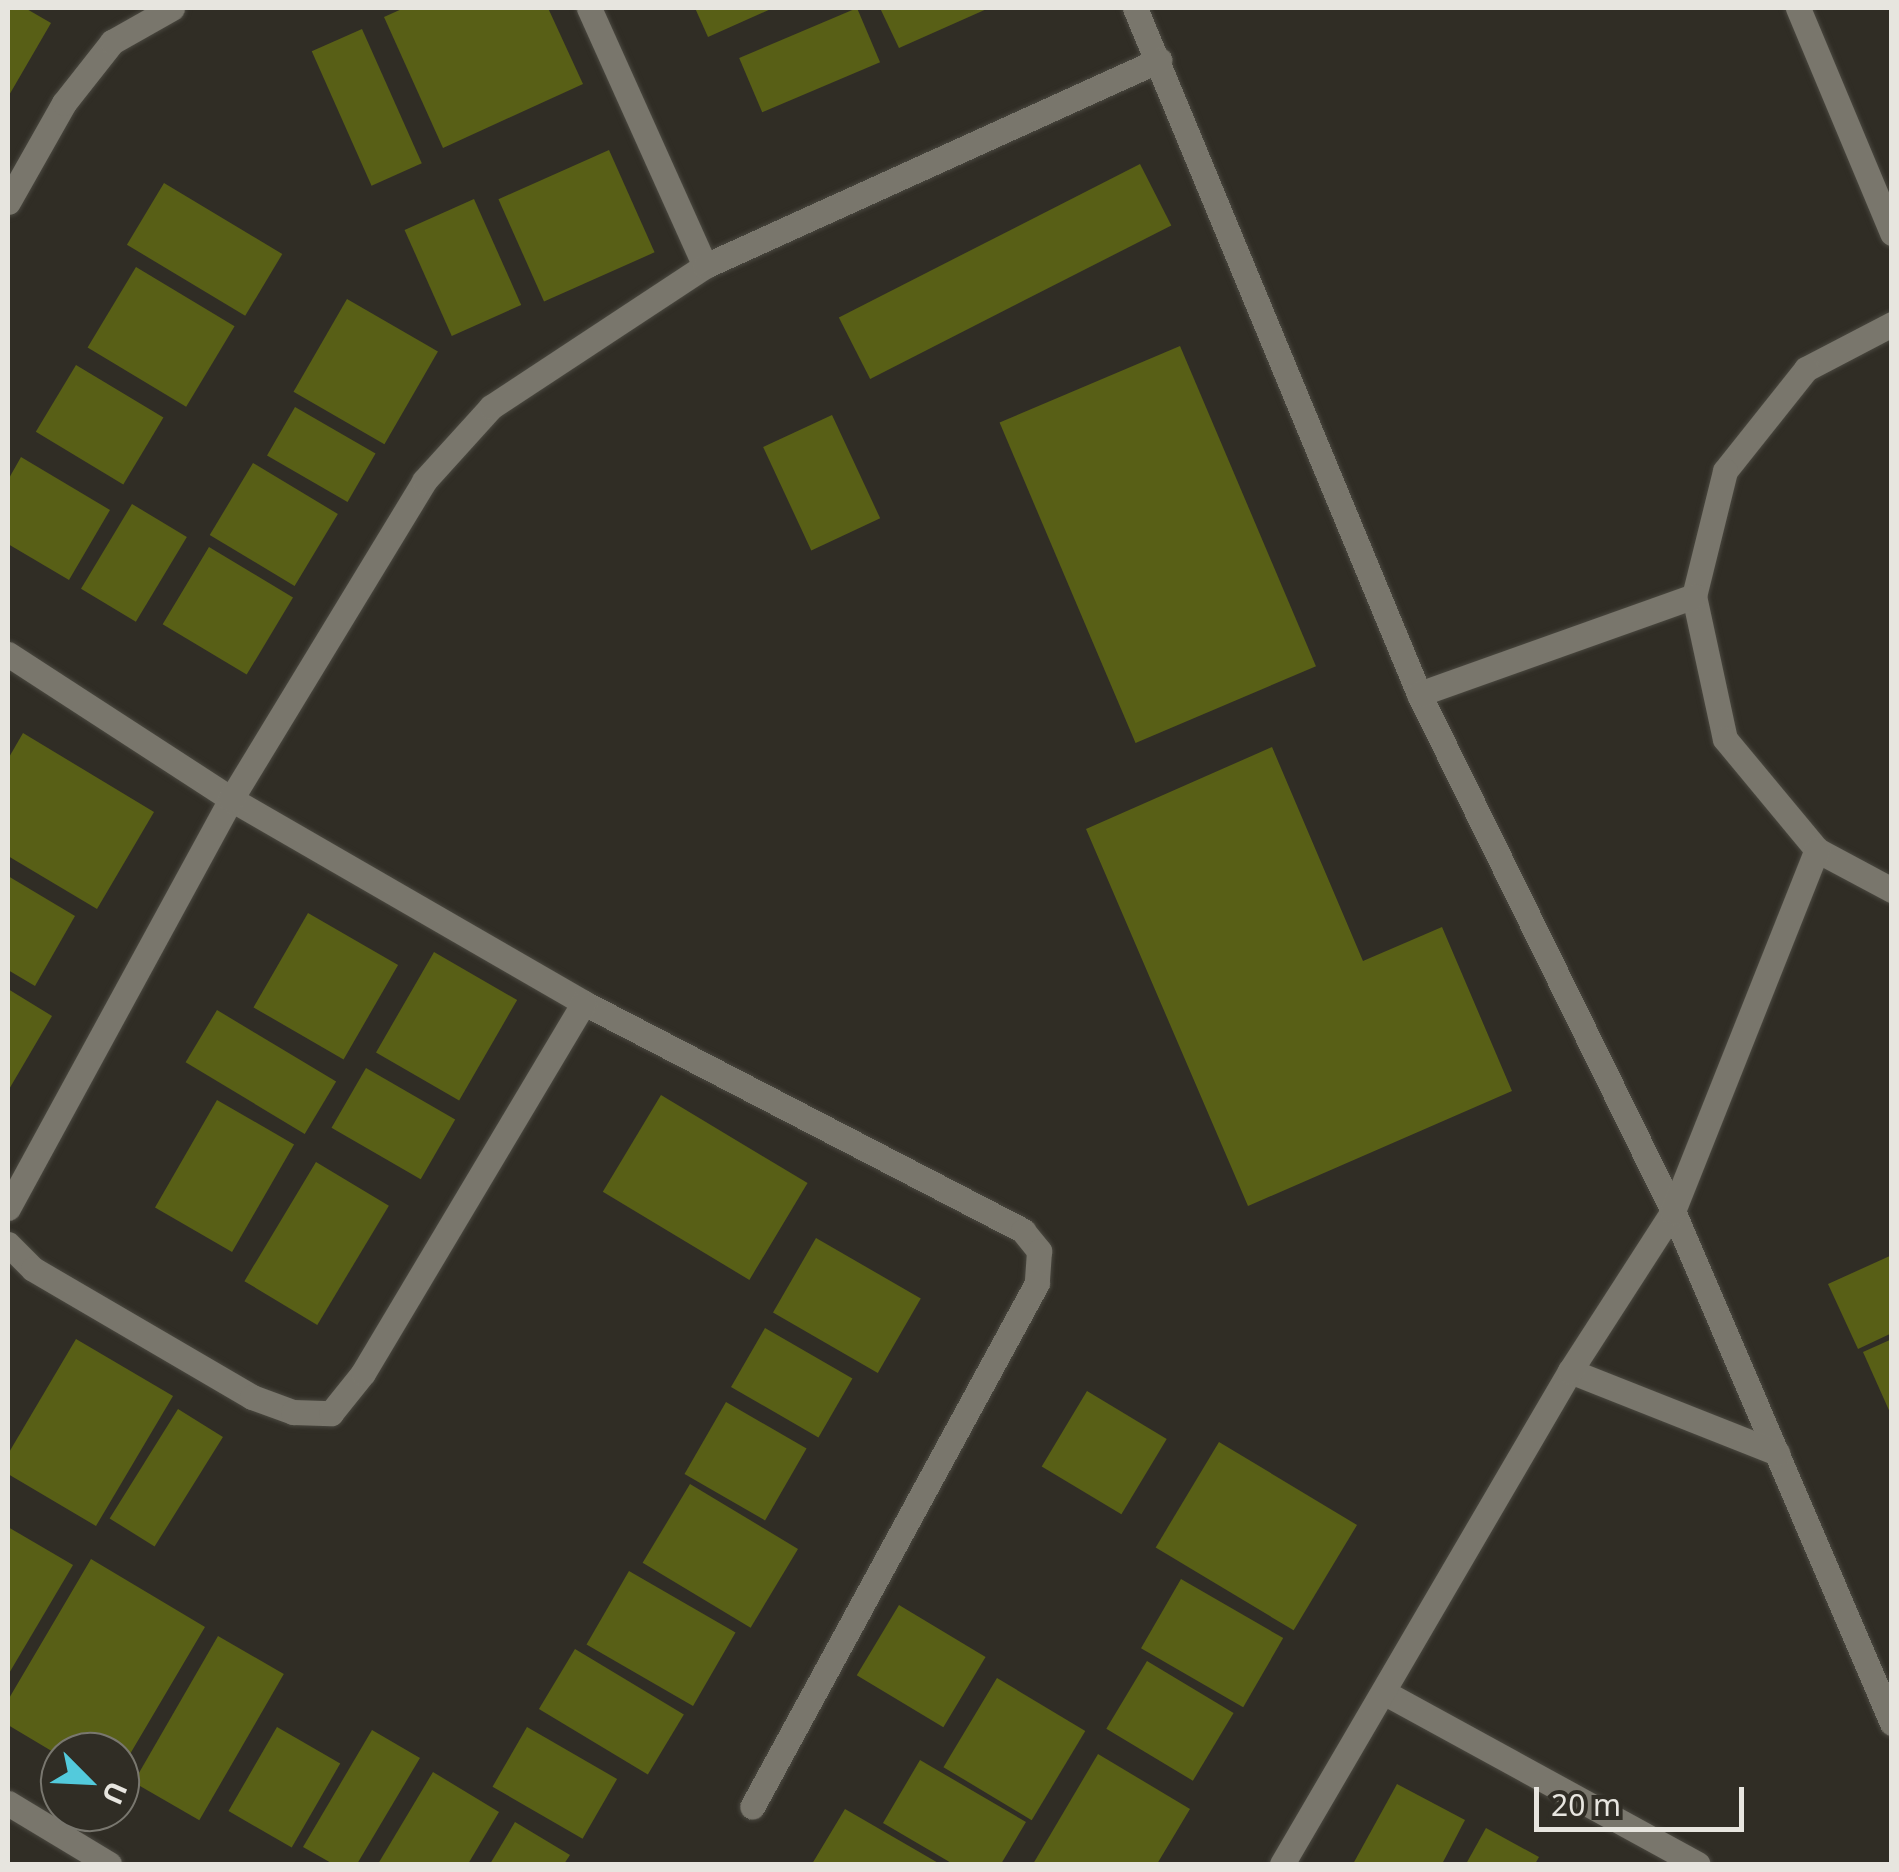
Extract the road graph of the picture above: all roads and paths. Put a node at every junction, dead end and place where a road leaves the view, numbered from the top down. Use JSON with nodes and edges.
{"nodes":[{"id":1,"x":172,"y":8,"type":"edge"},
{"id":2,"x":589,"y":8,"type":"edge"},
{"id":3,"x":1135,"y":8,"type":"edge"},
{"id":4,"x":1798,"y":8,"type":"edge"},
{"id":5,"x":1160,"y":60,"type":"junction"},
{"id":6,"x":8,"y":202,"type":"edge"},
{"id":7,"x":1892,"y":234,"type":"edge"},
{"id":8,"x":706,"y":266,"type":"junction"},
{"id":9,"x":1892,"y":324,"type":"edge"},
{"id":10,"x":1694,"y":596,"type":"junction"},
{"id":11,"x":8,"y":654,"type":"edge"},
{"id":12,"x":1419,"y":694,"type":"junction"},
{"id":13,"x":231,"y":799,"type":"junction"},
{"id":14,"x":1818,"y":850,"type":"junction"},
{"id":15,"x":1892,"y":890,"type":"edge"},
{"id":16,"x":584,"y":1003,"type":"junction"},
{"id":17,"x":8,"y":1208,"type":"edge"},
{"id":18,"x":1673,"y":1211,"type":"junction"},
{"id":19,"x":8,"y":1244,"type":"edge"},
{"id":20,"x":1570,"y":1371,"type":"junction"},
{"id":21,"x":1777,"y":1453,"type":"junction"},
{"id":22,"x":1387,"y":1694,"type":"junction"},
{"id":23,"x":1892,"y":1722,"type":"edge"},
{"id":24,"x":8,"y":1803,"type":"edge"},
{"id":25,"x":752,"y":1807,"type":"dead end"},
{"id":26,"x":102,"y":1863,"type":"edge"},
{"id":27,"x":1282,"y":1864,"type":"edge"},
{"id":28,"x":1697,"y":1864,"type":"edge"}],
"edges":[{"from":1,"to":6,"type":"street"},
{"from":2,"to":8,"type":"street"},
{"from":3,"to":5,"type":"street"},
{"from":4,"to":7,"type":"street"},
{"from":5,"to":8,"type":"street"},
{"from":5,"to":12,"type":"street"},
{"from":8,"to":13,"type":"street"},
{"from":9,"to":10,"type":"street"},
{"from":10,"to":12,"type":"street"},
{"from":10,"to":14,"type":"street"},
{"from":11,"to":13,"type":"street"},
{"from":12,"to":18,"type":"street"},
{"from":13,"to":16,"type":"street"},
{"from":13,"to":17,"type":"street"},
{"from":14,"to":15,"type":"street"},
{"from":14,"to":18,"type":"street"},
{"from":16,"to":19,"type":"street"},
{"from":16,"to":25,"type":"street"},
{"from":18,"to":20,"type":"street"},
{"from":18,"to":21,"type":"street"},
{"from":20,"to":21,"type":"street"},
{"from":20,"to":22,"type":"street"},
{"from":21,"to":23,"type":"street"},
{"from":22,"to":27,"type":"street"},
{"from":22,"to":28,"type":"street"},
{"from":24,"to":26,"type":"street"}]}
